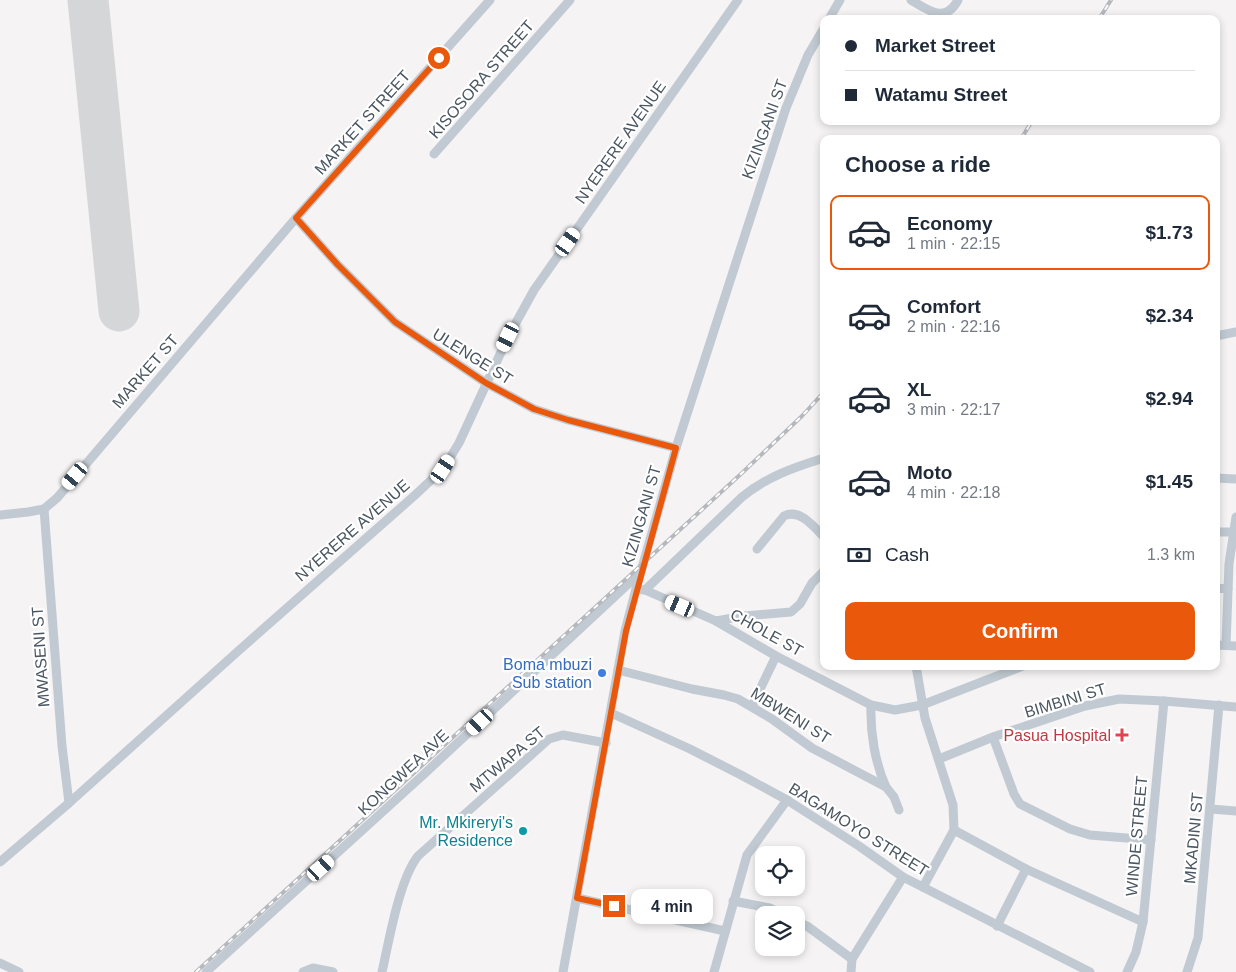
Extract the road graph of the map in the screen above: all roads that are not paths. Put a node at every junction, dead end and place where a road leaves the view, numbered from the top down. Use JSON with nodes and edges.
{"nodes":[{"id":1,"x":490,"y":0,"type":"edge"},
{"id":2,"x":570,"y":0,"type":"edge"},
{"id":3,"x":738,"y":0,"type":"edge"},
{"id":4,"x":840,"y":0,"type":"edge"},
{"id":5,"x":911,"y":0,"type":"edge"},
{"id":6,"x":958,"y":0,"type":"edge"},
{"id":7,"x":831,"y":15,"type":"edge"},
{"id":8,"x":820,"y":35,"type":"edge"},
{"id":9,"x":434,"y":154,"type":"dead end"},
{"id":10,"x":296,"y":218,"type":"junction"},
{"id":11,"x":1236,"y":332,"type":"edge"},
{"id":12,"x":1220,"y":335,"type":"edge"},
{"id":13,"x":486,"y":383,"type":"junction"},
{"id":14,"x":676,"y":448,"type":"junction"},
{"id":15,"x":820,"y":459,"type":"edge"},
{"id":16,"x":1220,"y":478,"type":"edge"},
{"id":17,"x":1236,"y":479,"type":"edge"},
{"id":18,"x":44,"y":508,"type":"junction"},
{"id":19,"x":0,"y":515,"type":"edge"},
{"id":20,"x":1236,"y":516,"type":"edge"},
{"id":21,"x":1220,"y":532,"type":"edge"},
{"id":22,"x":1234,"y":532,"type":"junction"},
{"id":23,"x":820,"y":533,"type":"edge"},
{"id":24,"x":757,"y":549,"type":"dead end"},
{"id":25,"x":641,"y":573,"type":"junction"},
{"id":26,"x":820,"y":574,"type":"edge"},
{"id":27,"x":1220,"y":588,"type":"edge"},
{"id":28,"x":1228,"y":589,"type":"junction"},
{"id":29,"x":640,"y":590,"type":"junction"},
{"id":30,"x":716,"y":621,"type":"junction"},
{"id":31,"x":1220,"y":645,"type":"edge"},
{"id":32,"x":1226,"y":645,"type":"junction"},
{"id":33,"x":1236,"y":646,"type":"edge"},
{"id":34,"x":776,"y":656,"type":"junction"},
{"id":35,"x":618,"y":670,"type":"junction"},
{"id":36,"x":917,"y":670,"type":"edge"},
{"id":37,"x":1013,"y":670,"type":"edge"},
{"id":38,"x":1164,"y":701,"type":"junction"},
{"id":39,"x":871,"y":705,"type":"junction"},
{"id":40,"x":922,"y":705,"type":"junction"},
{"id":41,"x":1219,"y":705,"type":"junction"},
{"id":42,"x":752,"y":706,"type":"junction"},
{"id":43,"x":1236,"y":706,"type":"edge"},
{"id":44,"x":611,"y":713,"type":"junction"},
{"id":45,"x":993,"y":737,"type":"junction"},
{"id":46,"x":606,"y":743,"type":"junction"},
{"id":47,"x":939,"y":759,"type":"junction"},
{"id":48,"x":886,"y":787,"type":"junction"},
{"id":49,"x":787,"y":800,"type":"junction"},
{"id":50,"x":69,"y":803,"type":"junction"},
{"id":51,"x":1211,"y":809,"type":"junction"},
{"id":52,"x":899,"y":810,"type":"dead end"},
{"id":53,"x":1236,"y":812,"type":"edge"},
{"id":54,"x":954,"y":830,"type":"junction"},
{"id":55,"x":1151,"y":840,"type":"junction"},
{"id":56,"x":0,"y":862,"type":"edge"},
{"id":57,"x":1026,"y":869,"type":"junction"},
{"id":58,"x":903,"y":877,"type":"junction"},
{"id":59,"x":923,"y":887,"type":"junction"},
{"id":60,"x":577,"y":898,"type":"junction"},
{"id":61,"x":733,"y":901,"type":"junction"},
{"id":62,"x":759,"y":906,"type":"edge"},
{"id":63,"x":1143,"y":922,"type":"junction"},
{"id":64,"x":805,"y":925,"type":"edge"},
{"id":65,"x":997,"y":926,"type":"junction"},
{"id":66,"x":725,"y":932,"type":"junction"},
{"id":67,"x":852,"y":959,"type":"junction"},
{"id":68,"x":0,"y":963,"type":"edge"},
{"id":69,"x":566,"y":971,"type":"edge"},
{"id":70,"x":19,"y":972,"type":"edge"},
{"id":71,"x":206,"y":972,"type":"edge"},
{"id":72,"x":304,"y":972,"type":"edge"},
{"id":73,"x":333,"y":972,"type":"edge"},
{"id":74,"x":382,"y":972,"type":"edge"},
{"id":75,"x":714,"y":972,"type":"edge"},
{"id":76,"x":851,"y":972,"type":"edge"},
{"id":77,"x":1090,"y":972,"type":"edge"},
{"id":78,"x":1127,"y":972,"type":"edge"},
{"id":79,"x":1187,"y":972,"type":"edge"}],
"edges":[{"from":1,"to":10,"type":"street","name":"MARKET STREET"},
{"from":2,"to":9,"type":"street","name":"KISOSORA STREET"},
{"from":3,"to":13,"type":"street","name":"NYERERE AVENUE"},
{"from":4,"to":7,"type":"street"},
{"from":5,"to":6,"type":"street"},
{"from":8,"to":14,"type":"street","name":"KIZINGANI ST"},
{"from":10,"to":13,"type":"street","name":"ULENGE ST"},
{"from":10,"to":18,"type":"street","name":"MARKET ST"},
{"from":11,"to":12,"type":"street"},
{"from":13,"to":14,"type":"street","name":"ULENGE ST"},
{"from":13,"to":50,"type":"street","name":"NYERERE AVENUE"},
{"from":14,"to":25,"type":"street","name":"KIZINGANI ST"},
{"from":15,"to":29,"type":"street"},
{"from":16,"to":17,"type":"street"},
{"from":18,"to":19,"type":"street"},
{"from":18,"to":50,"type":"street","name":"MWASENI ST"},
{"from":20,"to":22,"type":"street"},
{"from":21,"to":22,"type":"street"},
{"from":22,"to":28,"type":"street"},
{"from":23,"to":24,"type":"street"},
{"from":25,"to":29,"type":"street","name":"KIZINGANI ST"},
{"from":25,"to":71,"type":"street","name":"KONGWEA AVE"},
{"from":26,"to":30,"type":"street"},
{"from":27,"to":28,"type":"street"},
{"from":28,"to":32,"type":"street"},
{"from":29,"to":30,"type":"street","name":"CHOLE ST"},
{"from":29,"to":35,"type":"street","name":"KIZINGANI ST"},
{"from":30,"to":34,"type":"street","name":"CHOLE ST"},
{"from":31,"to":32,"type":"street"},
{"from":32,"to":33,"type":"street"},
{"from":34,"to":39,"type":"street","name":"CHOLE ST"},
{"from":34,"to":42,"type":"street"},
{"from":35,"to":42,"type":"street","name":"MBWENI ST"},
{"from":35,"to":44,"type":"street","name":"KIZINGANI ST"},
{"from":36,"to":40,"type":"street"},
{"from":37,"to":40,"type":"street","name":"CHOLE ST"},
{"from":38,"to":41,"type":"street","name":"BIMBINI ST"},
{"from":38,"to":45,"type":"street","name":"BIMBINI ST"},
{"from":38,"to":55,"type":"street","name":"WINDE STREET"},
{"from":39,"to":40,"type":"street","name":"CHOLE ST"},
{"from":39,"to":48,"type":"street"},
{"from":40,"to":47,"type":"street"},
{"from":41,"to":43,"type":"street","name":"BIMBINI ST"},
{"from":41,"to":51,"type":"street","name":"MKADINI ST"},
{"from":42,"to":48,"type":"street","name":"MBWENI ST"},
{"from":44,"to":46,"type":"street","name":"KIZINGANI ST"},
{"from":44,"to":49,"type":"street","name":"BAGAMOYO STREET"},
{"from":45,"to":47,"type":"street","name":"BIMBINI ST"},
{"from":45,"to":55,"type":"street"},
{"from":46,"to":60,"type":"street","name":"KIZINGANI ST"},
{"from":46,"to":74,"type":"street","name":"MTWAPA ST"},
{"from":47,"to":54,"type":"street"},
{"from":48,"to":52,"type":"street"},
{"from":49,"to":58,"type":"street","name":"BAGAMOYO STREET"},
{"from":49,"to":61,"type":"street"},
{"from":50,"to":56,"type":"street","name":"NYERERE AVENUE"},
{"from":51,"to":53,"type":"street"},
{"from":51,"to":79,"type":"street","name":"MKADINI ST"},
{"from":54,"to":57,"type":"street"},
{"from":54,"to":59,"type":"street"},
{"from":55,"to":63,"type":"street","name":"WINDE STREET"},
{"from":57,"to":63,"type":"street"},
{"from":57,"to":65,"type":"street"},
{"from":58,"to":59,"type":"street","name":"BAGAMOYO STREET"},
{"from":58,"to":67,"type":"street"},
{"from":59,"to":65,"type":"street","name":"BAGAMOYO STREET"},
{"from":60,"to":66,"type":"street"},
{"from":60,"to":69,"type":"street","name":"KIZINGANI ST"},
{"from":61,"to":62,"type":"street"},
{"from":61,"to":66,"type":"street"},
{"from":63,"to":78,"type":"street","name":"WINDE STREET"},
{"from":64,"to":67,"type":"street"},
{"from":65,"to":77,"type":"street","name":"BAGAMOYO STREET"},
{"from":66,"to":75,"type":"street"},
{"from":67,"to":76,"type":"street"},
{"from":68,"to":70,"type":"street"},
{"from":72,"to":73,"type":"street"}]}
